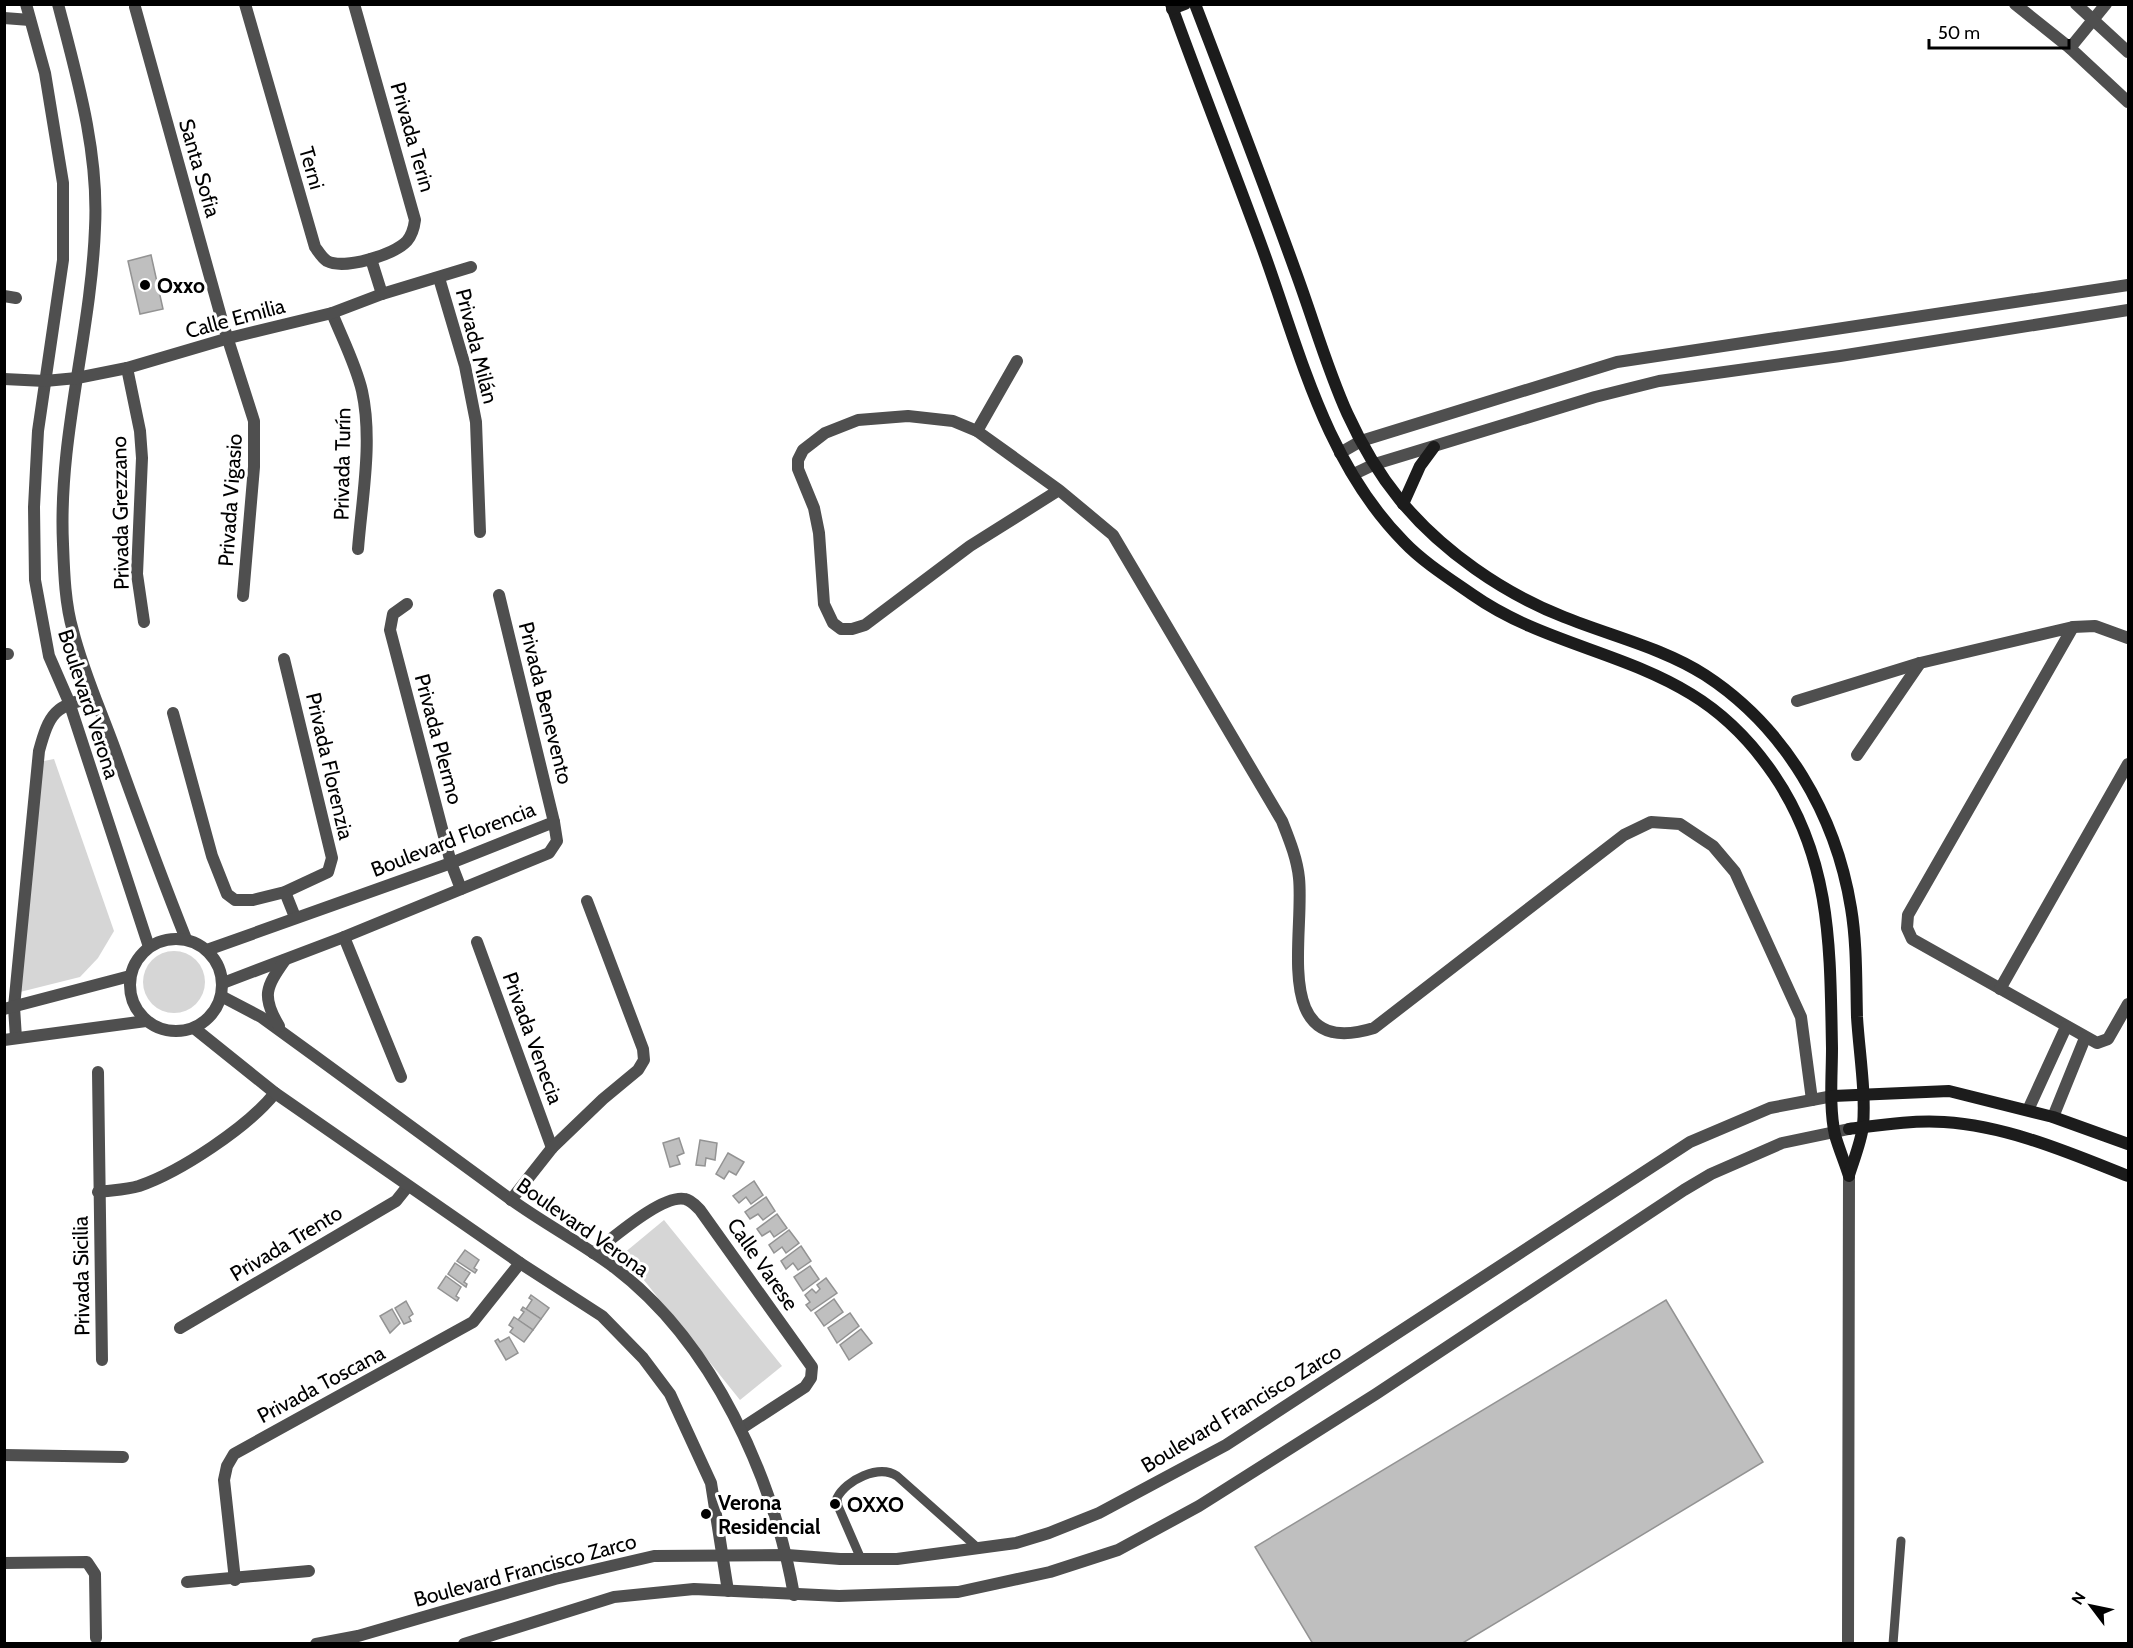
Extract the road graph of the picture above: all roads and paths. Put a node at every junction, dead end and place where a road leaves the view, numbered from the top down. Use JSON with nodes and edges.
{"nodes":[{"id":1,"x":26,"y":4,"type":"edge"},
{"id":2,"x":58,"y":4,"type":"edge"},
{"id":3,"x":246,"y":4,"type":"edge"},
{"id":4,"x":354,"y":4,"type":"edge"},
{"id":5,"x":1185,"y":4,"type":"edge"},
{"id":6,"x":1195,"y":4,"type":"edge"},
{"id":7,"x":2015,"y":4,"type":"edge"},
{"id":8,"x":2076,"y":4,"type":"edge"},
{"id":9,"x":2106,"y":4,"type":"edge"},
{"id":10,"x":135,"y":7,"type":"dead end"},
{"id":11,"x":1172,"y":7,"type":"edge"},
{"id":12,"x":4,"y":18,"type":"edge"},
{"id":13,"x":30,"y":20,"type":"junction"},
{"id":14,"x":2094,"y":20,"type":"junction"},
{"id":15,"x":2070,"y":48,"type":"junction"},
{"id":16,"x":2128,"y":52,"type":"edge"},
{"id":17,"x":2128,"y":102,"type":"edge"},
{"id":18,"x":371,"y":259,"type":"junction"},
{"id":19,"x":471,"y":267,"type":"dead end"},
{"id":20,"x":439,"y":278,"type":"junction"},
{"id":21,"x":2128,"y":285,"type":"edge"},
{"id":22,"x":382,"y":294,"type":"junction"},
{"id":23,"x":2128,"y":310,"type":"edge"},
{"id":24,"x":332,"y":313,"type":"junction"},
{"id":25,"x":229,"y":338,"type":"junction"},
{"id":26,"x":1017,"y":361,"type":"dead end"},
{"id":27,"x":127,"y":368,"type":"junction"},
{"id":28,"x":78,"y":378,"type":"junction"},
{"id":29,"x":4,"y":379,"type":"edge"},
{"id":30,"x":45,"y":381,"type":"junction"},
{"id":31,"x":977,"y":431,"type":"junction"},
{"id":32,"x":1361,"y":441,"type":"junction"},
{"id":33,"x":1434,"y":447,"type":"junction"},
{"id":34,"x":1340,"y":453,"type":"junction"},
{"id":35,"x":1375,"y":464,"type":"junction"},
{"id":36,"x":1354,"y":474,"type":"junction"},
{"id":37,"x":1059,"y":490,"type":"junction"},
{"id":38,"x":1403,"y":504,"type":"junction"},
{"id":39,"x":480,"y":532,"type":"dead end"},
{"id":40,"x":358,"y":549,"type":"dead end"},
{"id":41,"x":499,"y":595,"type":"dead end"},
{"id":42,"x":243,"y":596,"type":"dead end"},
{"id":43,"x":407,"y":604,"type":"dead end"},
{"id":44,"x":144,"y":622,"type":"dead end"},
{"id":45,"x":2073,"y":627,"type":"junction"},
{"id":46,"x":2128,"y":638,"type":"edge"},
{"id":47,"x":284,"y":659,"type":"dead end"},
{"id":48,"x":1920,"y":663,"type":"junction"},
{"id":49,"x":94,"y":698,"type":"junction"},
{"id":50,"x":1797,"y":701,"type":"dead end"},
{"id":51,"x":69,"y":702,"type":"junction"},
{"id":52,"x":173,"y":713,"type":"dead end"},
{"id":53,"x":1857,"y":755,"type":"dead end"},
{"id":54,"x":2128,"y":764,"type":"edge"},
{"id":55,"x":554,"y":822,"type":"junction"},
{"id":56,"x":451,"y":863,"type":"junction"},
{"id":57,"x":461,"y":889,"type":"junction"},
{"id":58,"x":285,"y":892,"type":"junction"},
{"id":59,"x":587,"y":901,"type":"dead end"},
{"id":60,"x":295,"y":917,"type":"junction"},
{"id":61,"x":345,"y":937,"type":"junction"},
{"id":62,"x":186,"y":939,"type":"junction"},
{"id":63,"x":477,"y":942,"type":"dead end"},
{"id":64,"x":149,"y":947,"type":"junction"},
{"id":65,"x":207,"y":950,"type":"junction"},
{"id":66,"x":285,"y":960,"type":"junction"},
{"id":67,"x":130,"y":976,"type":"junction"},
{"id":68,"x":2000,"y":989,"type":"junction"},
{"id":69,"x":222,"y":990,"type":"junction"},
{"id":70,"x":2128,"y":1004,"type":"edge"},
{"id":71,"x":9,"y":1008,"type":"edge"},
{"id":72,"x":146,"y":1021,"type":"junction"},
{"id":73,"x":2066,"y":1027,"type":"junction"},
{"id":74,"x":194,"y":1028,"type":"junction"},
{"id":75,"x":282,"y":1032,"type":"junction"},
{"id":76,"x":2085,"y":1038,"type":"junction"},
{"id":77,"x":10,"y":1039,"type":"edge"},
{"id":78,"x":98,"y":1072,"type":"dead end"},
{"id":79,"x":401,"y":1077,"type":"dead end"},
{"id":80,"x":275,"y":1093,"type":"junction"},
{"id":81,"x":1861,"y":1094,"type":"junction"},
{"id":82,"x":1833,"y":1096,"type":"junction"},
{"id":83,"x":1812,"y":1100,"type":"junction"},
{"id":84,"x":2028,"y":1110,"type":"junction"},
{"id":85,"x":2053,"y":1117,"type":"junction"},
{"id":86,"x":1863,"y":1127,"type":"junction"},
{"id":87,"x":1849,"y":1129,"type":"joint"},
{"id":88,"x":1835,"y":1132,"type":"junction"},
{"id":89,"x":2128,"y":1144,"type":"edge"},
{"id":90,"x":552,"y":1148,"type":"junction"},
{"id":91,"x":1849,"y":1176,"type":"junction"},
{"id":92,"x":2128,"y":1176,"type":"edge"},
{"id":93,"x":408,"y":1186,"type":"junction"},
{"id":94,"x":98,"y":1192,"type":"junction"},
{"id":95,"x":511,"y":1200,"type":"junction"},
{"id":96,"x":593,"y":1252,"type":"junction"},
{"id":97,"x":520,"y":1263,"type":"junction"},
{"id":98,"x":180,"y":1329,"type":"dead end"},
{"id":99,"x":102,"y":1360,"type":"dead end"},
{"id":100,"x":742,"y":1428,"type":"junction"},
{"id":101,"x":4,"y":1455,"type":"edge"},
{"id":102,"x":123,"y":1456,"type":"dead end"},
{"id":103,"x":1901,"y":1541,"type":"dead end"},
{"id":104,"x":979,"y":1549,"type":"junction"},
{"id":105,"x":723,"y":1555,"type":"junction"},
{"id":106,"x":787,"y":1555,"type":"junction"},
{"id":107,"x":861,"y":1559,"type":"junction"},
{"id":108,"x":4,"y":1563,"type":"edge"},
{"id":109,"x":309,"y":1571,"type":"dead end"},
{"id":110,"x":235,"y":1580,"type":"junction"},
{"id":111,"x":187,"y":1582,"type":"dead end"},
{"id":112,"x":728,"y":1591,"type":"junction"},
{"id":113,"x":794,"y":1595,"type":"junction"},
{"id":114,"x":96,"y":1638,"type":"dead end"},
{"id":115,"x":316,"y":1644,"type":"edge"},
{"id":116,"x":464,"y":1644,"type":"edge"},
{"id":117,"x":1848,"y":1644,"type":"edge"},
{"id":118,"x":1893,"y":1644,"type":"edge"}],
"edges":[{"from":1,"to":13,"type":"street","name":"Boulevard Verona"},
{"from":2,"to":28,"type":"street","name":"Boulevard Verona"},
{"from":3,"to":18,"type":"street","name":"Terni"},
{"from":4,"to":18,"type":"street","name":"Privada Terin"},
{"from":5,"to":11,"type":"main road"},
{"from":6,"to":32,"type":"main road"},
{"from":7,"to":15,"type":"street"},
{"from":8,"to":14,"type":"street"},
{"from":9,"to":14,"type":"street"},
{"from":10,"to":25,"type":"street","name":"Santa Sofia"},
{"from":11,"to":34,"type":"main road"},
{"from":12,"to":13,"type":"street"},
{"from":13,"to":30,"type":"street","name":"Boulevard Verona"},
{"from":14,"to":15,"type":"street"},
{"from":14,"to":16,"type":"street"},
{"from":15,"to":17,"type":"street"},
{"from":18,"to":22,"type":"street"},
{"from":19,"to":20,"type":"street","name":"Calle Emilia"},
{"from":20,"to":22,"type":"street","name":"Calle Emilia"},
{"from":20,"to":39,"type":"street","name":"Privada Milán"},
{"from":21,"to":32,"type":"street"},
{"from":22,"to":24,"type":"street","name":"Calle Emilia"},
{"from":23,"to":33,"type":"street"},
{"from":24,"to":25,"type":"street","name":"Calle Emilia"},
{"from":24,"to":40,"type":"street","name":"Privada Turín"},
{"from":25,"to":27,"type":"street","name":"Calle Emilia"},
{"from":25,"to":42,"type":"street","name":"Privada Vigasio"},
{"from":26,"to":31,"type":"street"},
{"from":27,"to":28,"type":"street","name":"Calle Emilia"},
{"from":27,"to":44,"type":"street","name":"Privada Grezzano"},
{"from":28,"to":30,"type":"street","name":"Calle Emilia"},
{"from":28,"to":49,"type":"street","name":"Boulevard Verona"},
{"from":29,"to":30,"type":"street","name":"Calle Emilia"},
{"from":30,"to":51,"type":"street","name":"Boulevard Verona"},
{"from":31,"to":37,"type":"street"},
{"from":31,"to":37,"type":"street"},
{"from":32,"to":34,"type":"street"},
{"from":32,"to":35,"type":"main road"},
{"from":33,"to":35,"type":"street"},
{"from":33,"to":38,"type":"main road"},
{"from":34,"to":36,"type":"main road"},
{"from":35,"to":36,"type":"street"},
{"from":35,"to":38,"type":"main road"},
{"from":36,"to":82,"type":"main road"},
{"from":37,"to":83,"type":"street"},
{"from":38,"to":81,"type":"main road"},
{"from":41,"to":55,"type":"street","name":"Privada Benevento"},
{"from":43,"to":56,"type":"street","name":"Privada Plermo"},
{"from":45,"to":46,"type":"street"},
{"from":45,"to":48,"type":"street"},
{"from":45,"to":68,"type":"street"},
{"from":47,"to":58,"type":"street","name":"Privada Florenzia"},
{"from":48,"to":50,"type":"street"},
{"from":48,"to":53,"type":"street"},
{"from":49,"to":51,"type":"street"},
{"from":49,"to":62,"type":"street","name":"Boulevard Verona"},
{"from":51,"to":64,"type":"street","name":"Boulevard Verona"},
{"from":51,"to":71,"type":"street"},
{"from":52,"to":58,"type":"street","name":"Privada Florenzia"},
{"from":54,"to":68,"type":"street"},
{"from":55,"to":56,"type":"street","name":"Boulevard Florencia"},
{"from":55,"to":57,"type":"street","name":"Boulevard Florencia"},
{"from":56,"to":57,"type":"street","name":"Privada Plermo"},
{"from":56,"to":60,"type":"street","name":"Boulevard Florencia"},
{"from":57,"to":61,"type":"street","name":"Boulevard Florencia"},
{"from":58,"to":60,"type":"street"},
{"from":59,"to":90,"type":"street","name":"Privada Venecia"},
{"from":60,"to":65,"type":"street","name":"Boulevard Florencia"},
{"from":61,"to":66,"type":"street","name":"Boulevard Florencia"},
{"from":61,"to":79,"type":"street"},
{"from":62,"to":64,"type":"street"},
{"from":62,"to":65,"type":"street"},
{"from":63,"to":90,"type":"street","name":"Privada Venecia"},
{"from":64,"to":67,"type":"street"},
{"from":65,"to":69,"type":"street"},
{"from":66,"to":69,"type":"street","name":"Boulevard Florencia"},
{"from":66,"to":75,"type":"street"},
{"from":67,"to":71,"type":"street"},
{"from":67,"to":72,"type":"street"},
{"from":68,"to":73,"type":"street"},
{"from":69,"to":74,"type":"street"},
{"from":69,"to":75,"type":"street","name":"Boulevard Verona"},
{"from":70,"to":76,"type":"street"},
{"from":71,"to":77,"type":"street"},
{"from":72,"to":74,"type":"street"},
{"from":72,"to":77,"type":"street"},
{"from":73,"to":76,"type":"street"},
{"from":73,"to":84,"type":"street"},
{"from":74,"to":80,"type":"street"},
{"from":75,"to":95,"type":"street","name":"Boulevard Verona"},
{"from":76,"to":85,"type":"street"},
{"from":78,"to":94,"type":"street","name":"Privada Sicilia"},
{"from":80,"to":93,"type":"street"},
{"from":80,"to":94,"type":"street","name":"Privada Sicilia"},
{"from":81,"to":82,"type":"main road","name":"Boulevard Francisco Zarco"},
{"from":81,"to":84,"type":"main road","name":"Boulevard Francisco Zarco"},
{"from":81,"to":86,"type":"main road"},
{"from":82,"to":83,"type":"street","name":"Boulevard Francisco Zarco"},
{"from":82,"to":88,"type":"main road"},
{"from":83,"to":104,"type":"street","name":"Boulevard Francisco Zarco"},
{"from":84,"to":85,"type":"main road","name":"Boulevard Francisco Zarco"},
{"from":85,"to":89,"type":"main road","name":"Boulevard Francisco Zarco"},
{"from":86,"to":87,"type":"main road"},
{"from":86,"to":91,"type":"main road"},
{"from":86,"to":92,"type":"main road"},
{"from":87,"to":88,"type":"street"},
{"from":88,"to":91,"type":"main road"},
{"from":88,"to":113,"type":"street"},
{"from":90,"to":95,"type":"street","name":"Privada Venecia"},
{"from":91,"to":117,"type":"street"},
{"from":93,"to":97,"type":"street"},
{"from":93,"to":98,"type":"street","name":"Privada Trento"},
{"from":94,"to":99,"type":"street","name":"Privada Sicilia"},
{"from":95,"to":96,"type":"street","name":"Boulevard Verona"},
{"from":96,"to":100,"type":"street","name":"Boulevard Verona"},
{"from":96,"to":100,"type":"street","name":"Calle Varese"},
{"from":97,"to":105,"type":"street"},
{"from":97,"to":110,"type":"street","name":"Privada Toscana"},
{"from":100,"to":106,"type":"street","name":"Boulevard Verona"},
{"from":101,"to":102,"type":"street"},
{"from":103,"to":118,"type":"lane"},
{"from":104,"to":107,"type":"street","name":"Boulevard Francisco Zarco"},
{"from":104,"to":107,"type":"lane"},
{"from":105,"to":106,"type":"street","name":"Boulevard Francisco Zarco"},
{"from":105,"to":112,"type":"street"},
{"from":105,"to":115,"type":"street","name":"Boulevard Francisco Zarco"},
{"from":106,"to":107,"type":"street","name":"Boulevard Francisco Zarco"},
{"from":106,"to":113,"type":"street","name":"Boulevard Verona"},
{"from":108,"to":114,"type":"street"},
{"from":109,"to":110,"type":"street"},
{"from":110,"to":111,"type":"street"},
{"from":112,"to":113,"type":"street"},
{"from":112,"to":116,"type":"street"}]}
